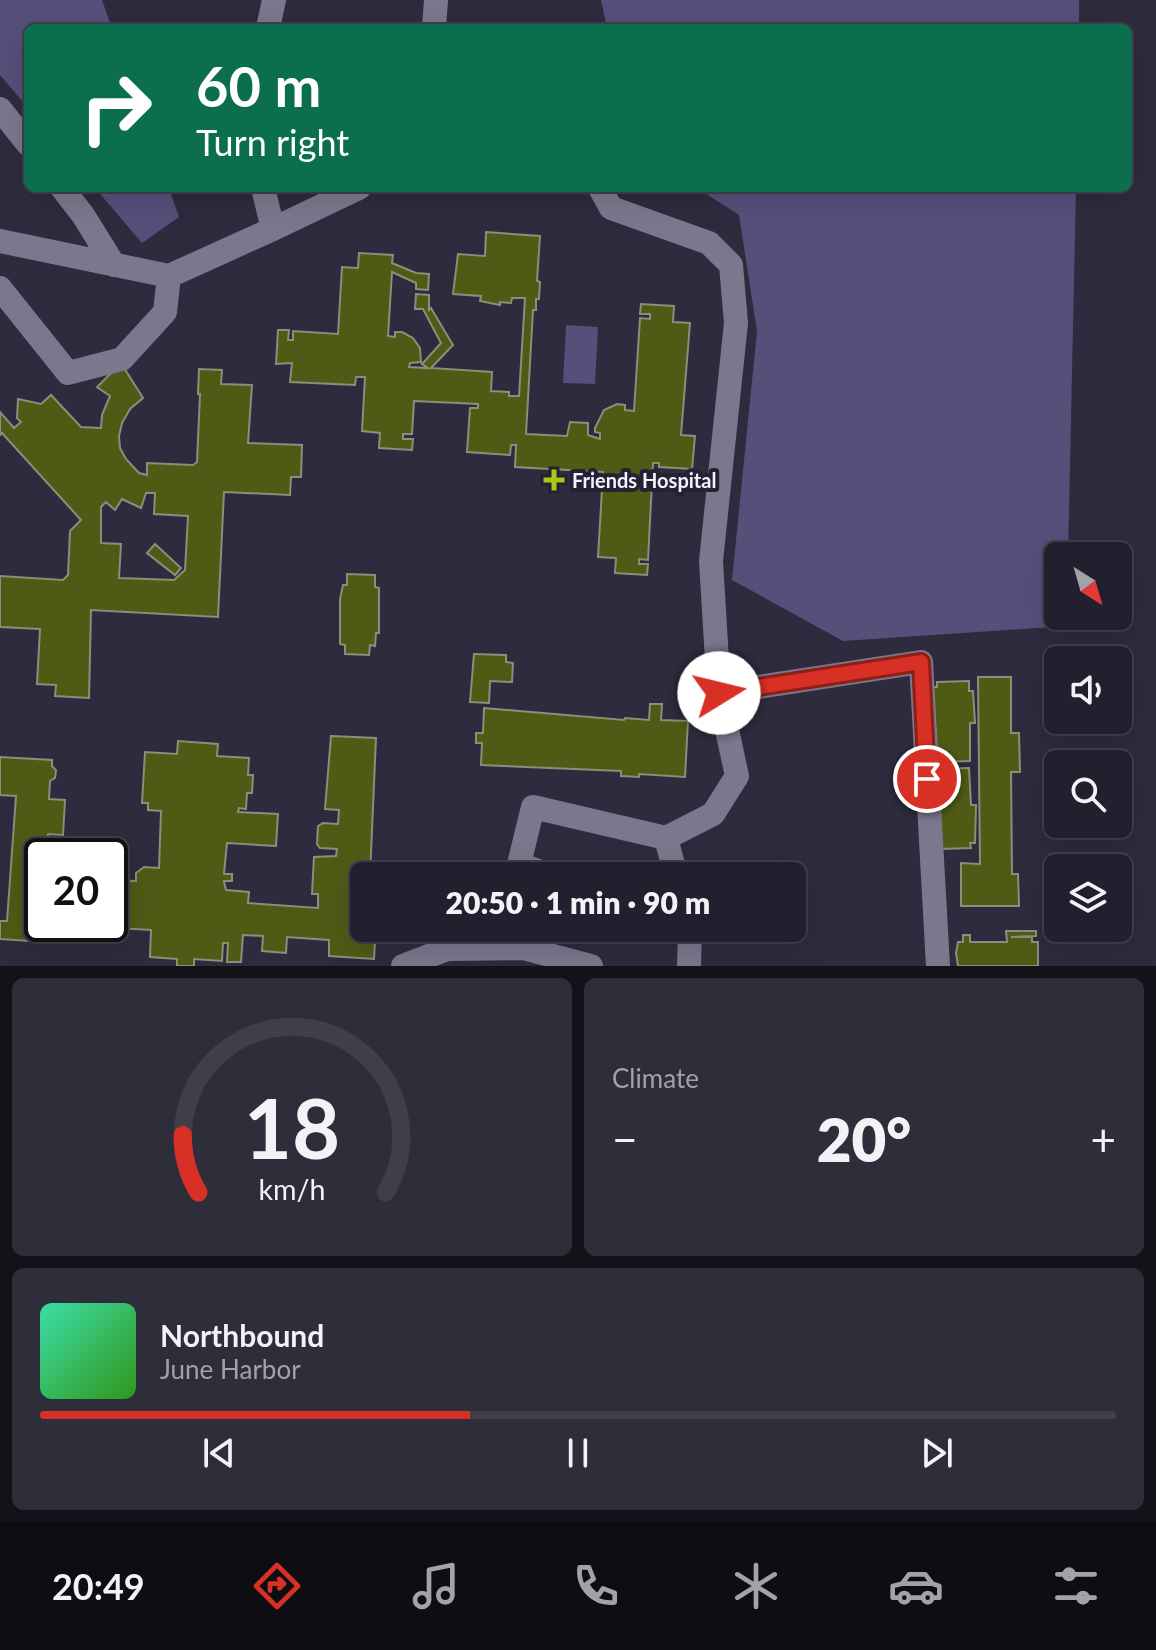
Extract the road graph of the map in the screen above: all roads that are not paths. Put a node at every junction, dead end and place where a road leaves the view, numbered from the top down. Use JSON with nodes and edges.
{"nodes":[{"id":1,"x":274,"y":0,"type":"edge"},
{"id":2,"x":436,"y":0,"type":"edge"},
{"id":3,"x":269,"y":24,"type":"edge"},
{"id":4,"x":434,"y":24,"type":"edge"},
{"id":5,"x":0,"y":109,"type":"edge"},
{"id":6,"x":24,"y":139,"type":"edge"},
{"id":7,"x":65,"y":192,"type":"edge"},
{"id":8,"x":264,"y":192,"type":"edge"},
{"id":9,"x":351,"y":192,"type":"edge"},
{"id":10,"x":602,"y":192,"type":"edge"},
{"id":11,"x":273,"y":229,"type":"junction"},
{"id":12,"x":0,"y":241,"type":"edge"},
{"id":13,"x":114,"y":265,"type":"junction"},
{"id":14,"x":169,"y":276,"type":"junction"},
{"id":15,"x":0,"y":288,"type":"edge"},
{"id":16,"x":719,"y":693,"type":"junction"},
{"id":17,"x":666,"y":838,"type":"junction"},
{"id":18,"x":519,"y":862,"type":"edge"},
{"id":19,"x":672,"y":862,"type":"edge"},
{"id":20,"x":690,"y":942,"type":"edge"},
{"id":21,"x":403,"y":966,"type":"edge"},
{"id":22,"x":591,"y":966,"type":"edge"},
{"id":23,"x":689,"y":966,"type":"edge"},
{"id":24,"x":938,"y":966,"type":"edge"}],
"edges":[{"from":1,"to":3,"type":"lane"},
{"from":2,"to":4,"type":"lane"},
{"from":5,"to":6,"type":"lane"},
{"from":7,"to":13,"type":"lane"},
{"from":8,"to":11,"type":"lane"},
{"from":9,"to":11,"type":"lane"},
{"from":10,"to":16,"type":"lane"},
{"from":11,"to":14,"type":"lane"},
{"from":12,"to":13,"type":"lane"},
{"from":13,"to":14,"type":"lane"},
{"from":14,"to":15,"type":"lane"},
{"from":16,"to":17,"type":"lane"},
{"from":16,"to":24,"type":"lane"},
{"from":17,"to":18,"type":"lane"},
{"from":17,"to":19,"type":"lane"},
{"from":20,"to":23,"type":"lane"},
{"from":21,"to":22,"type":"lane"}]}
